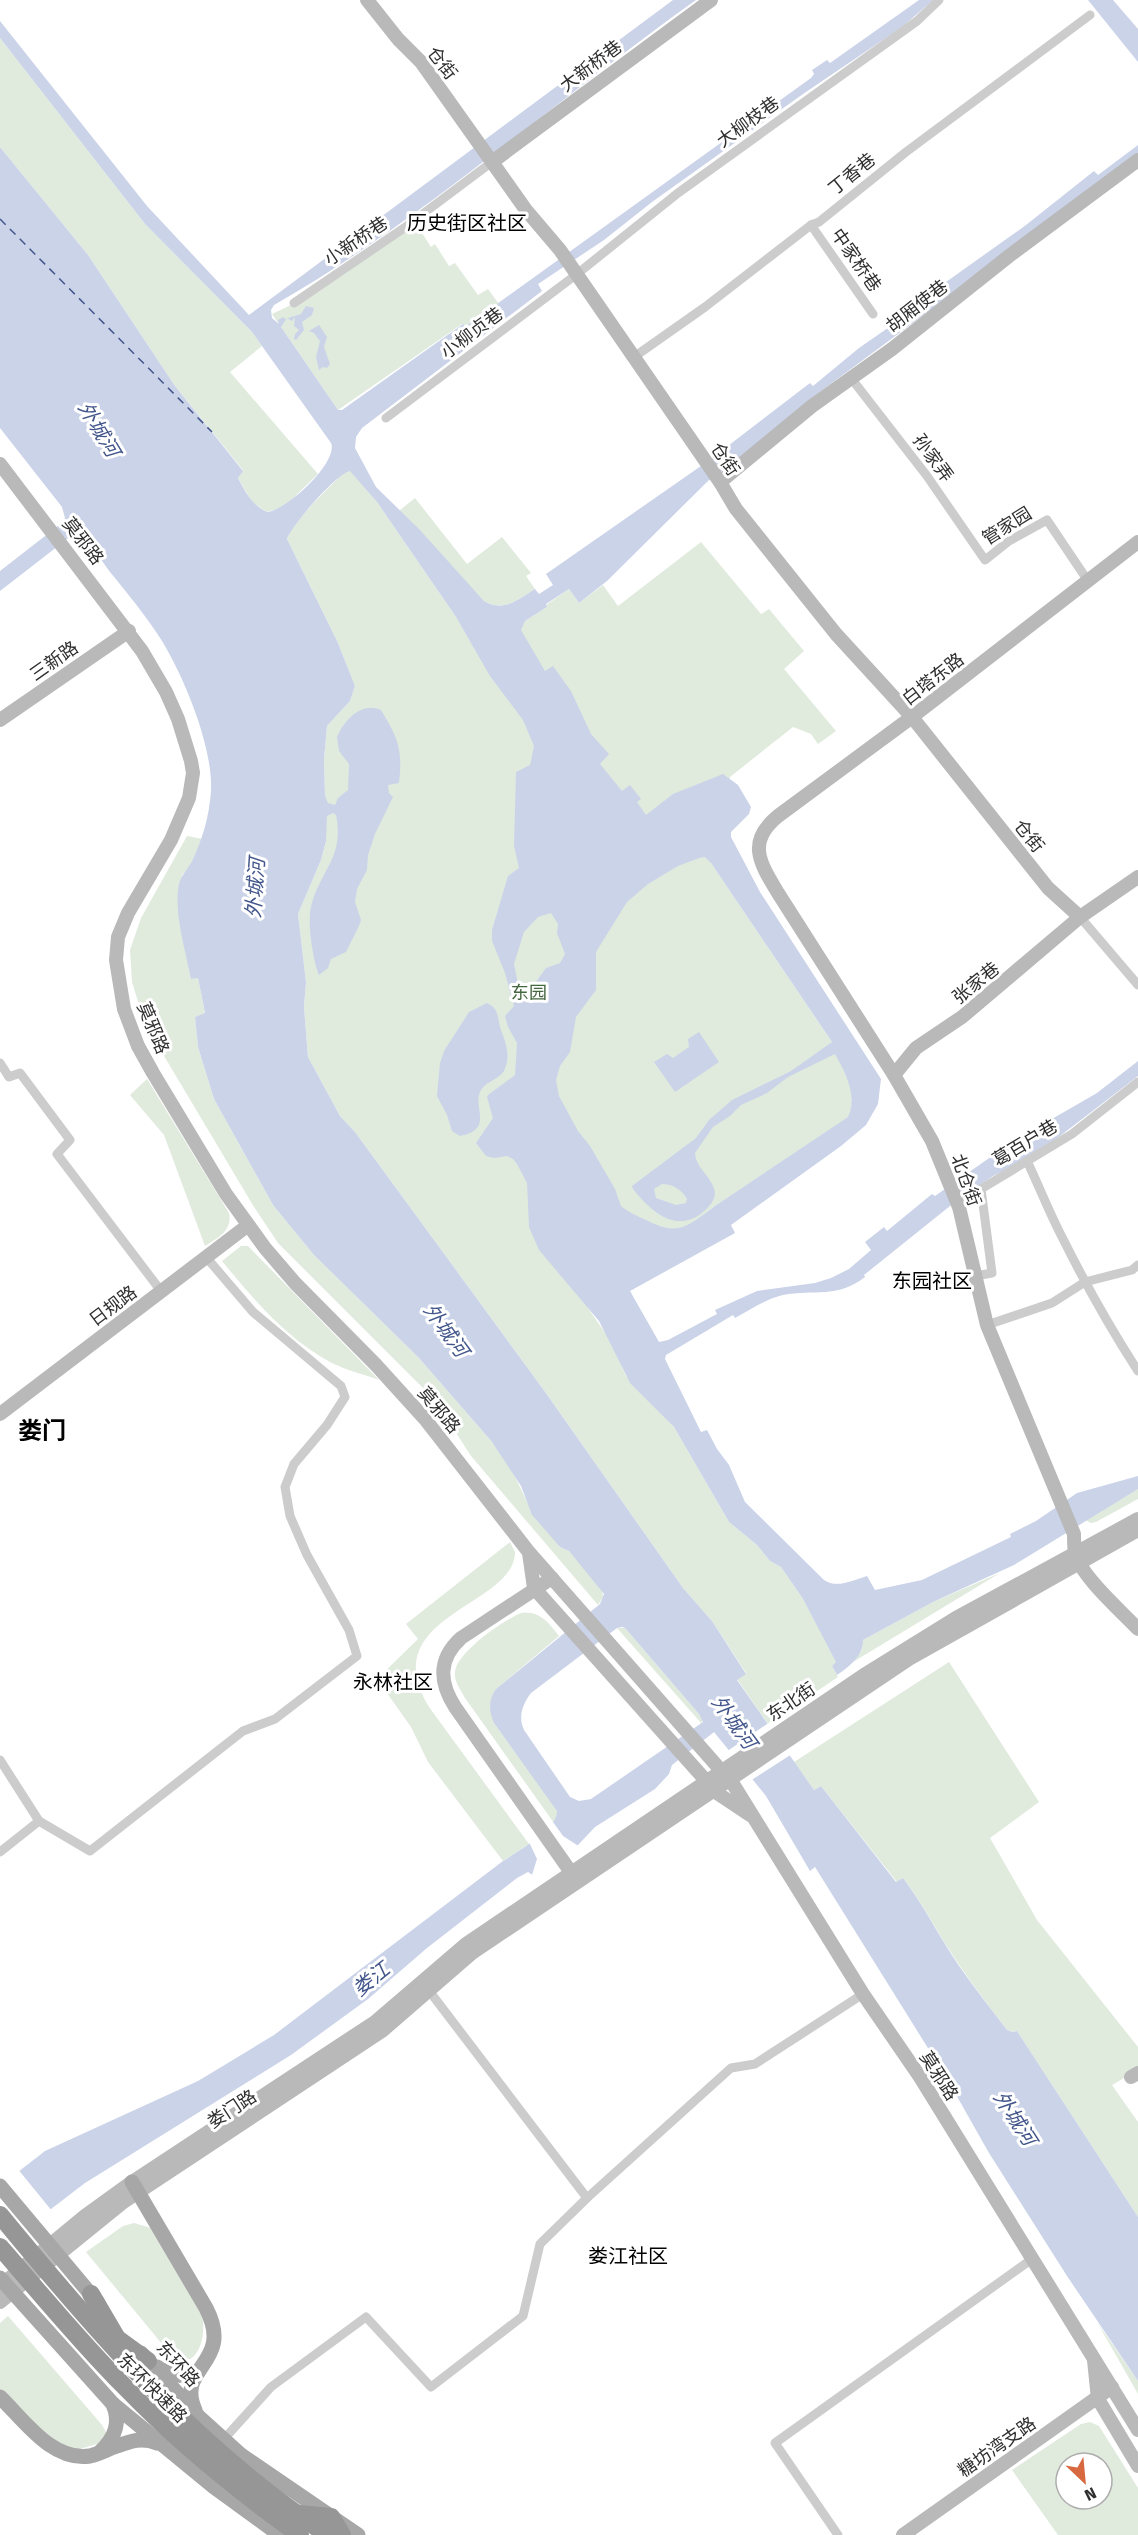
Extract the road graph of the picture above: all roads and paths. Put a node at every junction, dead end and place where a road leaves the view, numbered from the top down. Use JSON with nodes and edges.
{"nodes":[{"id":1,"x":367,"y":0,"type":"edge"},
{"id":2,"x":711,"y":0,"type":"edge"},
{"id":3,"x":939,"y":0,"type":"edge"},
{"id":4,"x":1090,"y":15,"type":"dead end"},
{"id":5,"x":491,"y":160,"type":"junction"},
{"id":6,"x":1138,"y":160,"type":"edge"},
{"id":7,"x":811,"y":225,"type":"junction"},
{"id":8,"x":577,"y":274,"type":"junction"},
{"id":9,"x":294,"y":303,"type":"dead end"},
{"id":10,"x":873,"y":314,"type":"dead end"},
{"id":11,"x":634,"y":357,"type":"junction"},
{"id":12,"x":851,"y":378,"type":"junction"},
{"id":13,"x":386,"y":418,"type":"dead end"},
{"id":14,"x":3,"y":474,"type":"edge"},
{"id":15,"x":719,"y":480,"type":"junction"},
{"id":16,"x":1138,"y":542,"type":"edge"},
{"id":17,"x":984,"y":560,"type":"joint"},
{"id":18,"x":1088,"y":581,"type":"junction"},
{"id":19,"x":129,"y":631,"type":"junction"},
{"id":20,"x":912,"y":717,"type":"junction"},
{"id":21,"x":0,"y":720,"type":"edge"},
{"id":22,"x":758,"y":849,"type":"joint"},
{"id":23,"x":1138,"y":877,"type":"edge"},
{"id":24,"x":1080,"y":917,"type":"junction"},
{"id":25,"x":1138,"y":985,"type":"edge"},
{"id":26,"x":0,"y":1063,"type":"edge"},
{"id":27,"x":894,"y":1075,"type":"junction"},
{"id":28,"x":1138,"y":1082,"type":"edge"},
{"id":29,"x":1027,"y":1161,"type":"junction"},
{"id":30,"x":247,"y":1226,"type":"junction"},
{"id":31,"x":206,"y":1257,"type":"junction"},
{"id":32,"x":1138,"y":1265,"type":"edge"},
{"id":33,"x":975,"y":1276,"type":"junction"},
{"id":34,"x":1085,"y":1282,"type":"junction"},
{"id":35,"x":161,"y":1291,"type":"junction"},
{"id":36,"x":987,"y":1324,"type":"junction"},
{"id":37,"x":1138,"y":1371,"type":"edge"},
{"id":38,"x":0,"y":1414,"type":"edge"},
{"id":39,"x":1138,"y":1519,"type":"edge"},
{"id":40,"x":1138,"y":1530,"type":"edge"},
{"id":41,"x":528,"y":1551,"type":"junction"},
{"id":42,"x":1078,"y":1558,"type":"junction"},
{"id":43,"x":552,"y":1578,"type":"junction"},
{"id":44,"x":534,"y":1588,"type":"junction"},
{"id":45,"x":1138,"y":1629,"type":"edge"},
{"id":46,"x":0,"y":1760,"type":"edge"},
{"id":47,"x":754,"y":1818,"type":"junction"},
{"id":48,"x":39,"y":1821,"type":"junction"},
{"id":49,"x":0,"y":1852,"type":"edge"},
{"id":50,"x":575,"y":1877,"type":"junction"},
{"id":51,"x":480,"y":1941,"type":"joint"},
{"id":52,"x":425,"y":1986,"type":"junction"},
{"id":53,"x":863,"y":1994,"type":"junction"},
{"id":54,"x":0,"y":2186,"type":"edge"},
{"id":55,"x":135,"y":2187,"type":"junction"},
{"id":56,"x":587,"y":2198,"type":"junction"},
{"id":57,"x":0,"y":2216,"type":"edge"},
{"id":58,"x":2,"y":2249,"type":"edge"},
{"id":59,"x":1032,"y":2259,"type":"junction"},
{"id":60,"x":0,"y":2278,"type":"edge"},
{"id":61,"x":0,"y":2286,"type":"edge"},
{"id":62,"x":91,"y":2294,"type":"junction"},
{"id":63,"x":0,"y":2302,"type":"edge"},
{"id":64,"x":87,"y":2317,"type":"junction"},
{"id":65,"x":117,"y":2339,"type":"junction"},
{"id":66,"x":1093,"y":2355,"type":"junction"},
{"id":67,"x":143,"y":2368,"type":"junction"},
{"id":68,"x":199,"y":2371,"type":"junction"},
{"id":69,"x":1112,"y":2387,"type":"junction"},
{"id":70,"x":0,"y":2397,"type":"edge"},
{"id":71,"x":1098,"y":2399,"type":"junction"},
{"id":72,"x":113,"y":2404,"type":"junction"},
{"id":73,"x":199,"y":2417,"type":"junction"},
{"id":74,"x":1138,"y":2430,"type":"edge"},
{"id":75,"x":224,"y":2439,"type":"junction"},
{"id":76,"x":162,"y":2446,"type":"junction"},
{"id":77,"x":98,"y":2453,"type":"junction"},
{"id":78,"x":1138,"y":2466,"type":"edge"},
{"id":79,"x":329,"y":2526,"type":"edge"},
{"id":80,"x":280,"y":2535,"type":"edge"},
{"id":81,"x":300,"y":2535,"type":"edge"},
{"id":82,"x":342,"y":2535,"type":"edge"},
{"id":83,"x":358,"y":2535,"type":"edge"},
{"id":84,"x":838,"y":2535,"type":"edge"},
{"id":85,"x":903,"y":2535,"type":"edge"}],
"edges":[{"from":1,"to":5,"type":"main road","name":"仓街"},
{"from":2,"to":5,"type":"main road","name":"大新桥巷"},
{"from":3,"to":8,"type":"street","name":"大柳枝巷"},
{"from":4,"to":7,"type":"street","name":"丁香巷"},
{"from":5,"to":8,"type":"main road","name":"仓街"},
{"from":5,"to":9,"type":"street","name":"小新桥巷"},
{"from":6,"to":12,"type":"main road","name":"胡厢使巷"},
{"from":7,"to":10,"type":"street","name":"中家桥巷"},
{"from":7,"to":11,"type":"street","name":"丁香巷"},
{"from":8,"to":11,"type":"main road","name":"仓街"},
{"from":8,"to":13,"type":"street","name":"小柳贞巷"},
{"from":11,"to":15,"type":"main road","name":"仓街"},
{"from":12,"to":15,"type":"main road","name":"胡厢使巷"},
{"from":12,"to":17,"type":"street","name":"孙家弄"},
{"from":14,"to":19,"type":"main road","name":"莫邪路"},
{"from":15,"to":20,"type":"main road","name":"仓街"},
{"from":16,"to":18,"type":"main road","name":"白塔东路"},
{"from":17,"to":18,"type":"street","name":"管家园"},
{"from":18,"to":20,"type":"main road","name":"白塔东路"},
{"from":19,"to":21,"type":"main road","name":"三新路"},
{"from":19,"to":30,"type":"main road","name":"莫邪路"},
{"from":20,"to":22,"type":"main road","name":"白塔东路"},
{"from":20,"to":24,"type":"main road","name":"仓街"},
{"from":22,"to":27,"type":"main road","name":"北仓街"},
{"from":23,"to":24,"type":"main road","name":"张家巷"},
{"from":24,"to":25,"type":"street"},
{"from":24,"to":27,"type":"main road","name":"张家巷"},
{"from":26,"to":35,"type":"street"},
{"from":27,"to":33,"type":"main road","name":"北仓街"},
{"from":28,"to":29,"type":"street","name":"葛百户巷"},
{"from":29,"to":33,"type":"street","name":"葛百户巷"},
{"from":29,"to":34,"type":"street"},
{"from":30,"to":31,"type":"main road","name":"日规路"},
{"from":30,"to":41,"type":"main road","name":"莫邪路"},
{"from":31,"to":35,"type":"main road","name":"日规路"},
{"from":31,"to":48,"type":"street"},
{"from":32,"to":34,"type":"street"},
{"from":33,"to":36,"type":"main road","name":"北仓街"},
{"from":34,"to":36,"type":"street"},
{"from":34,"to":37,"type":"street"},
{"from":35,"to":38,"type":"main road","name":"日规路"},
{"from":36,"to":42,"type":"main road","name":"北仓街"},
{"from":39,"to":42,"type":"main road","name":"东北街"},
{"from":40,"to":42,"type":"main road","name":"东北街"},
{"from":41,"to":43,"type":"main road","name":"莫邪路"},
{"from":41,"to":44,"type":"main road","name":"莫邪路"},
{"from":42,"to":45,"type":"main road"},
{"from":42,"to":50,"type":"main road","name":"东北街"},
{"from":43,"to":44,"type":"main road"},
{"from":43,"to":47,"type":"main road","name":"莫邪路"},
{"from":44,"to":47,"type":"main road","name":"莫邪路"},
{"from":44,"to":50,"type":"main road"},
{"from":46,"to":48,"type":"street"},
{"from":47,"to":53,"type":"main road","name":"莫邪路"},
{"from":48,"to":49,"type":"street"},
{"from":50,"to":51,"type":"main road","name":"东北街"},
{"from":51,"to":52,"type":"main road","name":"娄门路"},
{"from":52,"to":55,"type":"main road","name":"娄门路"},
{"from":52,"to":56,"type":"street"},
{"from":53,"to":56,"type":"street"},
{"from":53,"to":59,"type":"main road","name":"莫邪路"},
{"from":54,"to":62,"type":"main road","name":"东环路"},
{"from":55,"to":61,"type":"main road","name":"娄门路"},
{"from":55,"to":63,"type":"main road","name":"娄门路"},
{"from":55,"to":68,"type":"main road"},
{"from":56,"to":75,"type":"street"},
{"from":57,"to":64,"type":"highway","name":"东环快速路"},
{"from":58,"to":81,"type":"highway","name":"东环快速路"},
{"from":59,"to":66,"type":"main road","name":"莫邪路"},
{"from":59,"to":84,"type":"street"},
{"from":60,"to":72,"type":"main road"},
{"from":62,"to":65,"type":"highway"},
{"from":62,"to":67,"type":"main road","name":"东环路"},
{"from":64,"to":65,"type":"highway"},
{"from":64,"to":67,"type":"highway","name":"东环快速路"},
{"from":65,"to":67,"type":"highway"},
{"from":66,"to":69,"type":"main road","name":"莫邪路"},
{"from":66,"to":71,"type":"main road"},
{"from":67,"to":68,"type":"main road"},
{"from":67,"to":73,"type":"main road","name":"东环路"},
{"from":67,"to":79,"type":"highway","name":"东环快速路"},
{"from":68,"to":73,"type":"main road"},
{"from":69,"to":71,"type":"main road","name":"糖坊湾支路"},
{"from":69,"to":74,"type":"main road","name":"莫邪路"},
{"from":70,"to":77,"type":"main road"},
{"from":71,"to":78,"type":"main road"},
{"from":71,"to":85,"type":"main road","name":"糖坊湾支路"},
{"from":72,"to":76,"type":"main road"},
{"from":72,"to":77,"type":"main road"},
{"from":73,"to":75,"type":"main road","name":"东环路"},
{"from":75,"to":79,"type":"main road","name":"东环路"},
{"from":76,"to":77,"type":"main road"},
{"from":76,"to":80,"type":"main road"},
{"from":79,"to":82,"type":"highway"},
{"from":79,"to":83,"type":"main road","name":"东环路"}]}
